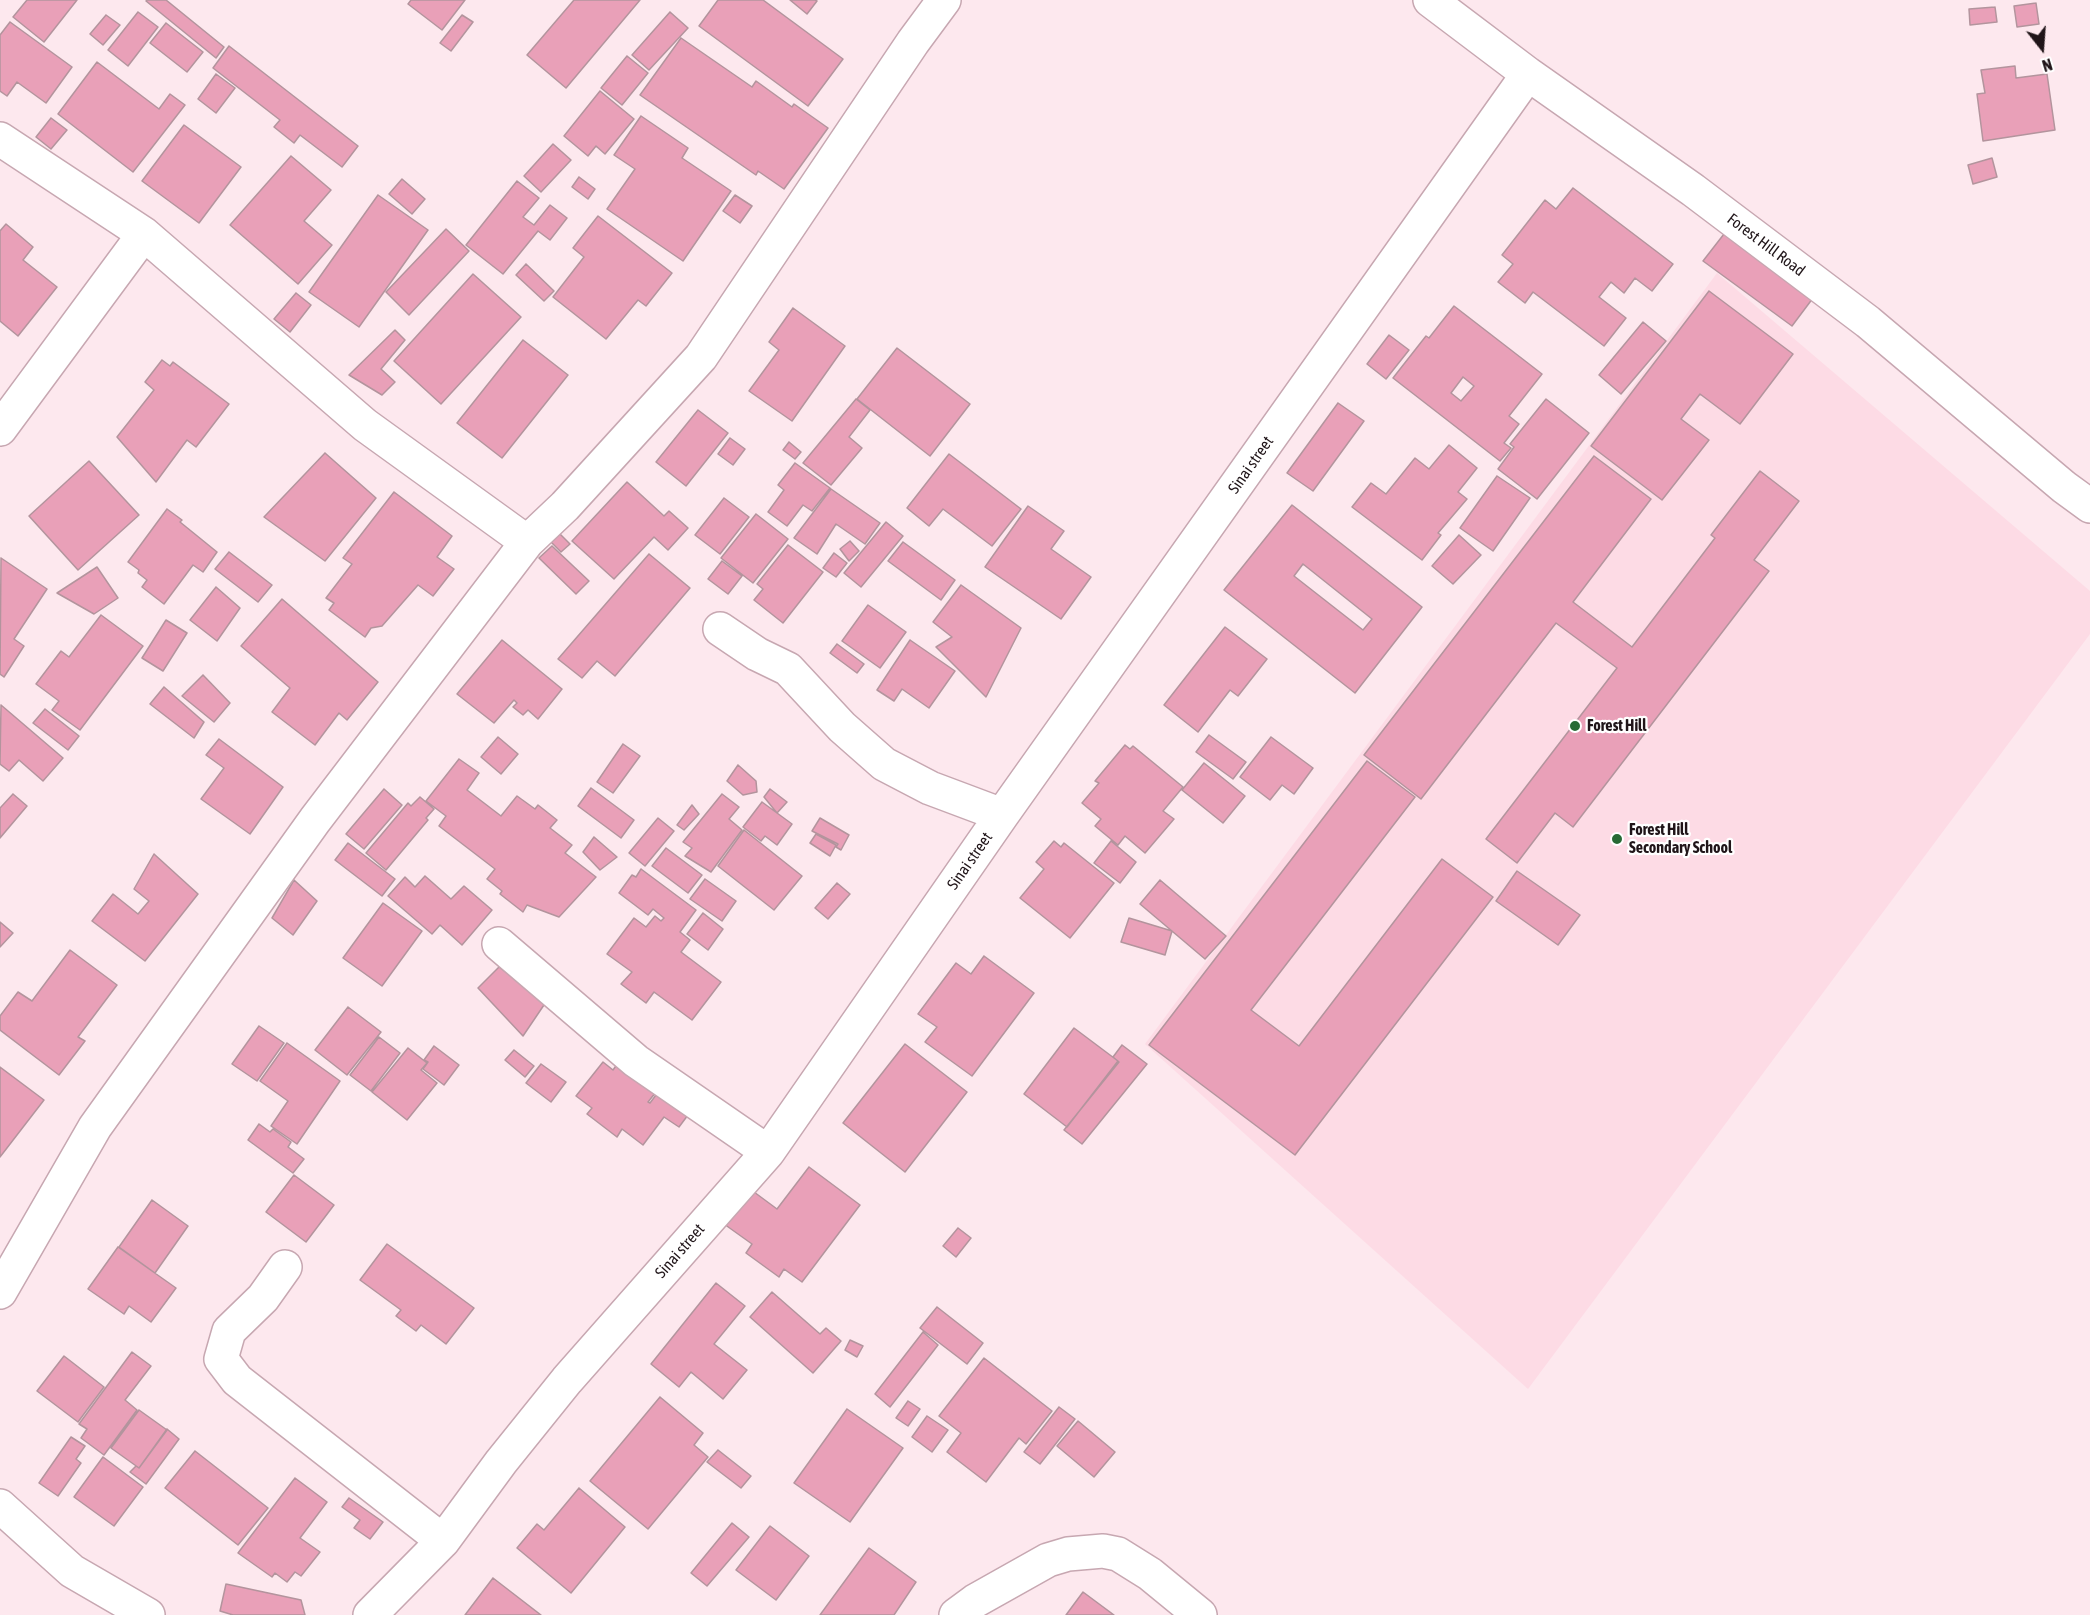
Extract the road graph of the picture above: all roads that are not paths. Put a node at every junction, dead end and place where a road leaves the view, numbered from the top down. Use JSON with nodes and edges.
{"nodes":[{"id":1,"x":944,"y":0,"type":"edge"},
{"id":2,"x":1430,"y":0,"type":"edge"},
{"id":3,"x":1528,"y":74,"type":"junction"},
{"id":4,"x":0,"y":139,"type":"edge"},
{"id":5,"x":144,"y":234,"type":"junction"},
{"id":6,"x":0,"y":429,"type":"edge"},
{"id":7,"x":2090,"y":506,"type":"edge"},
{"id":8,"x":528,"y":542,"type":"junction"},
{"id":9,"x":720,"y":629,"type":"dead end"},
{"id":10,"x":1002,"y":815,"type":"junction"},
{"id":11,"x":500,"y":944,"type":"dead end"},
{"id":12,"x":768,"y":1152,"type":"junction"},
{"id":13,"x":285,"y":1267,"type":"dead end"},
{"id":14,"x":0,"y":1292,"type":"edge"},
{"id":15,"x":0,"y":1506,"type":"edge"},
{"id":16,"x":442,"y":1541,"type":"junction"},
{"id":17,"x":148,"y":1615,"type":"edge"},
{"id":18,"x":370,"y":1615,"type":"edge"},
{"id":19,"x":956,"y":1615,"type":"edge"},
{"id":20,"x":1200,"y":1615,"type":"edge"}],
"edges":[{"from":1,"to":8,"type":"street"},
{"from":2,"to":3,"type":"street","name":"Forest Hill Road"},
{"from":3,"to":7,"type":"street","name":"Forest Hill Road"},
{"from":3,"to":10,"type":"street","name":"Sinai street"},
{"from":4,"to":5,"type":"street"},
{"from":5,"to":6,"type":"street"},
{"from":5,"to":8,"type":"street"},
{"from":8,"to":14,"type":"street"},
{"from":9,"to":10,"type":"street"},
{"from":10,"to":12,"type":"street","name":"Sinai street"},
{"from":11,"to":12,"type":"street"},
{"from":12,"to":16,"type":"street","name":"Sinai street"},
{"from":13,"to":16,"type":"street"},
{"from":15,"to":17,"type":"street"},
{"from":16,"to":18,"type":"street","name":"Sinai street"},
{"from":19,"to":20,"type":"street"}]}
